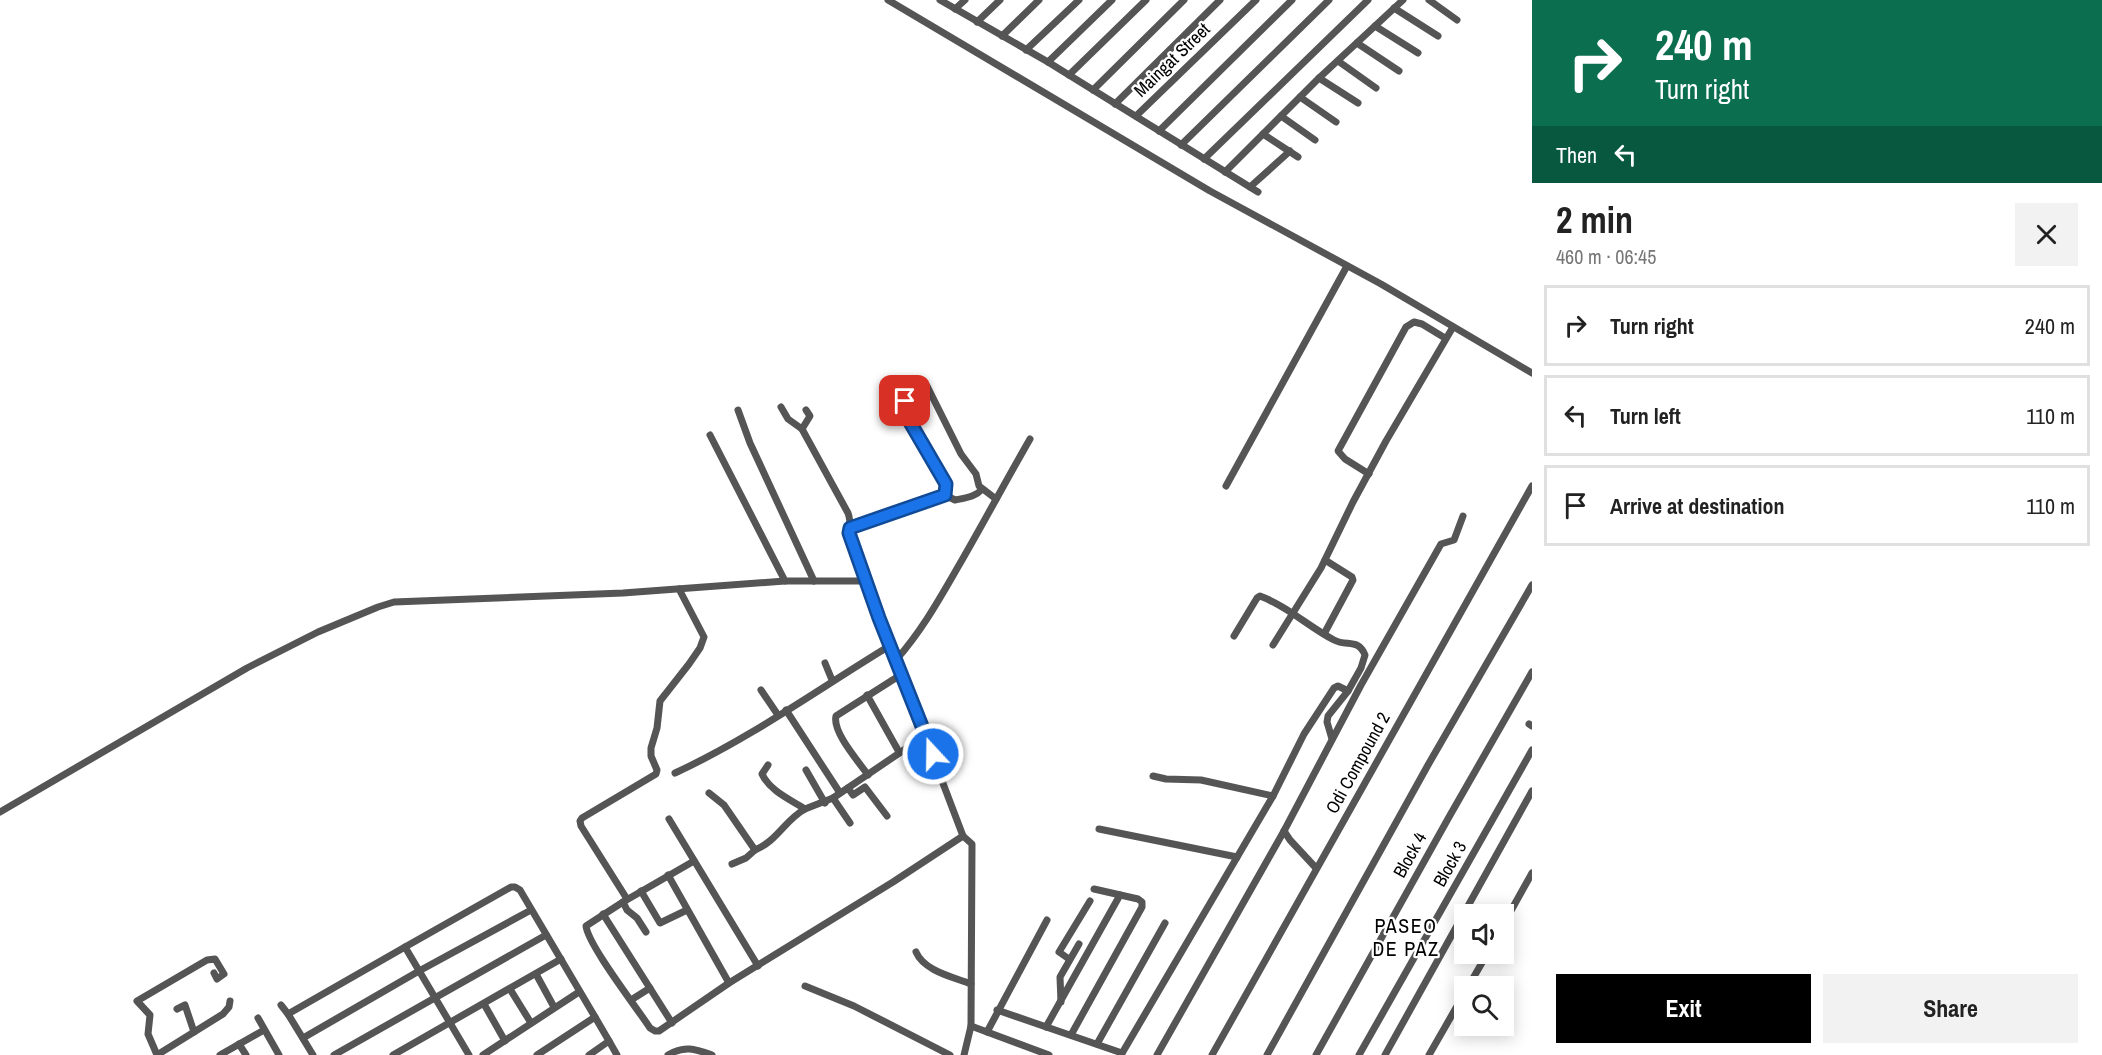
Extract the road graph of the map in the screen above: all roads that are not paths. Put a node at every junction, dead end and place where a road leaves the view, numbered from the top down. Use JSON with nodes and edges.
{"nodes":[{"id":1,"x":888,"y":0,"type":"edge"},
{"id":2,"x":940,"y":0,"type":"edge"},
{"id":3,"x":965,"y":0,"type":"edge"},
{"id":4,"x":999,"y":0,"type":"edge"},
{"id":5,"x":1039,"y":0,"type":"edge"},
{"id":6,"x":1079,"y":0,"type":"edge"},
{"id":7,"x":1112,"y":0,"type":"edge"},
{"id":8,"x":1146,"y":0,"type":"edge"},
{"id":9,"x":1184,"y":0,"type":"edge"},
{"id":10,"x":1220,"y":0,"type":"edge"},
{"id":11,"x":1256,"y":0,"type":"edge"},
{"id":12,"x":1292,"y":0,"type":"edge"},
{"id":13,"x":1329,"y":0,"type":"edge"},
{"id":14,"x":1368,"y":0,"type":"edge"},
{"id":15,"x":1403,"y":0,"type":"edge"},
{"id":16,"x":1429,"y":0,"type":"edge"},
{"id":17,"x":1394,"y":8,"type":"junction"},
{"id":18,"x":956,"y":9,"type":"junction"},
{"id":19,"x":1457,"y":20,"type":"dead end"},
{"id":20,"x":977,"y":22,"type":"junction"},
{"id":21,"x":1375,"y":26,"type":"junction"},
{"id":22,"x":1002,"y":36,"type":"junction"},
{"id":23,"x":1438,"y":36,"type":"dead end"},
{"id":24,"x":1357,"y":43,"type":"junction"},
{"id":25,"x":1026,"y":50,"type":"junction"},
{"id":26,"x":1418,"y":53,"type":"dead end"},
{"id":27,"x":1338,"y":61,"type":"junction"},
{"id":28,"x":1048,"y":62,"type":"junction"},
{"id":29,"x":1399,"y":71,"type":"dead end"},
{"id":30,"x":1069,"y":75,"type":"junction"},
{"id":31,"x":1319,"y":78,"type":"junction"},
{"id":32,"x":1376,"y":88,"type":"dead end"},
{"id":33,"x":1093,"y":90,"type":"junction"},
{"id":34,"x":1300,"y":97,"type":"junction"},
{"id":35,"x":1358,"y":103,"type":"dead end"},
{"id":36,"x":1115,"y":104,"type":"junction"},
{"id":37,"x":1281,"y":116,"type":"junction"},
{"id":38,"x":1136,"y":117,"type":"junction"},
{"id":39,"x":1336,"y":122,"type":"dead end"},
{"id":40,"x":1159,"y":131,"type":"junction"},
{"id":41,"x":1263,"y":134,"type":"junction"},
{"id":42,"x":1315,"y":140,"type":"dead end"},
{"id":43,"x":1181,"y":145,"type":"junction"},
{"id":44,"x":1290,"y":151,"type":"junction"},
{"id":45,"x":1298,"y":157,"type":"dead end"},
{"id":46,"x":1204,"y":159,"type":"junction"},
{"id":47,"x":1225,"y":172,"type":"junction"},
{"id":48,"x":1250,"y":187,"type":"junction"},
{"id":49,"x":1258,"y":192,"type":"dead end"},
{"id":50,"x":1347,"y":266,"type":"junction"},
{"id":51,"x":1453,"y":327,"type":"junction"},
{"id":52,"x":1445,"y":338,"type":"junction"},
{"id":53,"x":1532,"y":373,"type":"edge"},
{"id":54,"x":927,"y":386,"type":"dead end"},
{"id":55,"x":905,"y":401,"type":"dead end"},
{"id":56,"x":781,"y":407,"type":"dead end"},
{"id":57,"x":738,"y":410,"type":"dead end"},
{"id":58,"x":806,"y":410,"type":"dead end"},
{"id":59,"x":802,"y":429,"type":"junction"},
{"id":60,"x":710,"y":435,"type":"dead end"},
{"id":61,"x":1030,"y":439,"type":"dead end"},
{"id":62,"x":1369,"y":474,"type":"junction"},
{"id":63,"x":1226,"y":486,"type":"dead end"},
{"id":64,"x":1532,"y":486,"type":"edge"},
{"id":65,"x":982,"y":489,"type":"junction"},
{"id":66,"x":945,"y":495,"type":"junction"},
{"id":67,"x":996,"y":499,"type":"junction"},
{"id":68,"x":1463,"y":516,"type":"dead end"},
{"id":69,"x":850,"y":528,"type":"junction"},
{"id":70,"x":1325,"y":560,"type":"junction"},
{"id":71,"x":814,"y":580,"type":"junction"},
{"id":72,"x":866,"y":581,"type":"junction"},
{"id":73,"x":785,"y":582,"type":"junction"},
{"id":74,"x":1532,"y":585,"type":"edge"},
{"id":75,"x":679,"y":589,"type":"junction"},
{"id":76,"x":1293,"y":614,"type":"junction"},
{"id":77,"x":1324,"y":634,"type":"junction"},
{"id":78,"x":1234,"y":636,"type":"dead end"},
{"id":79,"x":891,"y":645,"type":"junction"},
{"id":80,"x":1273,"y":645,"type":"dead end"},
{"id":81,"x":896,"y":660,"type":"junction"},
{"id":82,"x":825,"y":663,"type":"dead end"},
{"id":83,"x":1532,"y":672,"type":"edge"},
{"id":84,"x":902,"y":674,"type":"junction"},
{"id":85,"x":832,"y":680,"type":"junction"},
{"id":86,"x":761,"y":690,"type":"dead end"},
{"id":87,"x":1348,"y":691,"type":"junction"},
{"id":88,"x":867,"y":695,"type":"junction"},
{"id":89,"x":1343,"y":698,"type":"junction"},
{"id":90,"x":786,"y":710,"type":"junction"},
{"id":91,"x":1347,"y":711,"type":"junction"},
{"id":92,"x":778,"y":715,"type":"junction"},
{"id":93,"x":926,"y":735,"type":"junction"},
{"id":94,"x":1332,"y":739,"type":"junction"},
{"id":95,"x":1532,"y":750,"type":"edge"},
{"id":96,"x":899,"y":752,"type":"junction"},
{"id":97,"x":768,"y":765,"type":"dead end"},
{"id":98,"x":806,"y":770,"type":"dead end"},
{"id":99,"x":675,"y":773,"type":"dead end"},
{"id":100,"x":868,"y":775,"type":"junction"},
{"id":101,"x":1153,"y":776,"type":"dead end"},
{"id":102,"x":848,"y":788,"type":"junction"},
{"id":103,"x":1532,"y":791,"type":"edge"},
{"id":104,"x":709,"y":793,"type":"dead end"},
{"id":105,"x":840,"y":793,"type":"junction"},
{"id":106,"x":1273,"y":796,"type":"junction"},
{"id":107,"x":833,"y":798,"type":"junction"},
{"id":108,"x":825,"y":803,"type":"junction"},
{"id":109,"x":804,"y":809,"type":"junction"},
{"id":110,"x":0,"y":812,"type":"edge"},
{"id":111,"x":887,"y":816,"type":"dead end"},
{"id":112,"x":669,"y":819,"type":"dead end"},
{"id":113,"x":850,"y":823,"type":"dead end"},
{"id":114,"x":1100,"y":829,"type":"dead end"},
{"id":115,"x":1284,"y":831,"type":"junction"},
{"id":116,"x":963,"y":836,"type":"junction"},
{"id":117,"x":755,"y":850,"type":"junction"},
{"id":118,"x":1237,"y":857,"type":"junction"},
{"id":119,"x":694,"y":861,"type":"junction"},
{"id":120,"x":732,"y":864,"type":"dead end"},
{"id":121,"x":1316,"y":868,"type":"junction"},
{"id":122,"x":1532,"y":873,"type":"edge"},
{"id":123,"x":668,"y":876,"type":"junction"},
{"id":124,"x":1094,"y":890,"type":"dead end"},
{"id":125,"x":641,"y":891,"type":"junction"},
{"id":126,"x":1120,"y":895,"type":"junction"},
{"id":127,"x":625,"y":900,"type":"junction"},
{"id":128,"x":1090,"y":901,"type":"dead end"},
{"id":129,"x":1514,"y":905,"type":"edge"},
{"id":130,"x":531,"y":910,"type":"junction"},
{"id":131,"x":687,"y":910,"type":"junction"},
{"id":132,"x":603,"y":914,"type":"junction"},
{"id":133,"x":1047,"y":920,"type":"dead end"},
{"id":134,"x":1165,"y":923,"type":"dead end"},
{"id":135,"x":646,"y":932,"type":"dead end"},
{"id":136,"x":546,"y":935,"type":"junction"},
{"id":137,"x":1079,"y":944,"type":"dead end"},
{"id":138,"x":405,"y":947,"type":"junction"},
{"id":139,"x":916,"y":952,"type":"dead end"},
{"id":140,"x":561,"y":959,"type":"junction"},
{"id":141,"x":1069,"y":959,"type":"junction"},
{"id":142,"x":758,"y":966,"type":"junction"},
{"id":143,"x":418,"y":971,"type":"junction"},
{"id":144,"x":214,"y":974,"type":"dead end"},
{"id":145,"x":536,"y":974,"type":"junction"},
{"id":146,"x":729,"y":983,"type":"junction"},
{"id":147,"x":971,"y":984,"type":"junction"},
{"id":148,"x":805,"y":986,"type":"dead end"},
{"id":149,"x":650,"y":988,"type":"junction"},
{"id":150,"x":510,"y":989,"type":"junction"},
{"id":151,"x":579,"y":992,"type":"junction"},
{"id":152,"x":435,"y":997,"type":"junction"},
{"id":153,"x":631,"y":1000,"type":"junction"},
{"id":154,"x":1061,"y":1002,"type":"junction"},
{"id":155,"x":227,"y":1004,"type":"dead end"},
{"id":156,"x":484,"y":1004,"type":"junction"},
{"id":157,"x":281,"y":1005,"type":"dead end"},
{"id":158,"x":554,"y":1007,"type":"junction"},
{"id":159,"x":177,"y":1009,"type":"dead end"},
{"id":160,"x":997,"y":1010,"type":"junction"},
{"id":161,"x":1454,"y":1011,"type":"edge"},
{"id":162,"x":288,"y":1014,"type":"junction"},
{"id":163,"x":595,"y":1017,"type":"junction"},
{"id":164,"x":258,"y":1018,"type":"dead end"},
{"id":165,"x":450,"y":1022,"type":"junction"},
{"id":166,"x":531,"y":1023,"type":"junction"},
{"id":167,"x":672,"y":1023,"type":"junction"},
{"id":168,"x":971,"y":1026,"type":"junction"},
{"id":169,"x":1046,"y":1027,"type":"junction"},
{"id":170,"x":264,"y":1030,"type":"junction"},
{"id":171,"x":194,"y":1032,"type":"junction"},
{"id":172,"x":987,"y":1032,"type":"junction"},
{"id":173,"x":1071,"y":1035,"type":"junction"},
{"id":174,"x":303,"y":1038,"type":"junction"},
{"id":175,"x":505,"y":1041,"type":"junction"},
{"id":176,"x":609,"y":1041,"type":"junction"},
{"id":177,"x":239,"y":1044,"type":"junction"},
{"id":178,"x":1097,"y":1044,"type":"junction"},
{"id":179,"x":1122,"y":1054,"type":"edge"},
{"id":180,"x":157,"y":1055,"type":"edge"},
{"id":181,"x":220,"y":1055,"type":"edge"},
{"id":182,"x":246,"y":1055,"type":"edge"},
{"id":183,"x":279,"y":1055,"type":"edge"},
{"id":184,"x":313,"y":1055,"type":"edge"},
{"id":185,"x":333,"y":1055,"type":"edge"},
{"id":186,"x":393,"y":1055,"type":"edge"},
{"id":187,"x":468,"y":1055,"type":"edge"},
{"id":188,"x":483,"y":1055,"type":"edge"},
{"id":189,"x":537,"y":1055,"type":"edge"},
{"id":190,"x":589,"y":1055,"type":"edge"},
{"id":191,"x":617,"y":1055,"type":"edge"},
{"id":192,"x":668,"y":1055,"type":"edge"},
{"id":193,"x":712,"y":1055,"type":"edge"},
{"id":194,"x":950,"y":1055,"type":"edge"},
{"id":195,"x":964,"y":1055,"type":"edge"},
{"id":196,"x":1049,"y":1055,"type":"edge"},
{"id":197,"x":1157,"y":1055,"type":"edge"},
{"id":198,"x":1212,"y":1055,"type":"edge"},
{"id":199,"x":1267,"y":1055,"type":"edge"},
{"id":200,"x":1316,"y":1055,"type":"edge"},
{"id":201,"x":1359,"y":1055,"type":"edge"},
{"id":202,"x":1385,"y":1055,"type":"edge"},
{"id":203,"x":1429,"y":1055,"type":"edge"}],
"edges":[{"from":1,"to":50,"type":"street"},
{"from":2,"to":18,"type":"street"},
{"from":3,"to":18,"type":"street"},
{"from":4,"to":20,"type":"street"},
{"from":5,"to":22,"type":"street"},
{"from":6,"to":25,"type":"street"},
{"from":7,"to":28,"type":"street"},
{"from":8,"to":30,"type":"street"},
{"from":9,"to":33,"type":"street"},
{"from":10,"to":36,"type":"street"},
{"from":11,"to":38,"type":"street","name":"Maingat Street"},
{"from":12,"to":40,"type":"street"},
{"from":13,"to":43,"type":"street"},
{"from":14,"to":46,"type":"street"},
{"from":15,"to":17,"type":"street"},
{"from":16,"to":19,"type":"street"},
{"from":17,"to":21,"type":"street"},
{"from":17,"to":23,"type":"street"},
{"from":18,"to":20,"type":"street"},
{"from":20,"to":22,"type":"street"},
{"from":21,"to":24,"type":"street"},
{"from":21,"to":26,"type":"street"},
{"from":22,"to":25,"type":"street"},
{"from":24,"to":27,"type":"street"},
{"from":24,"to":29,"type":"street"},
{"from":25,"to":28,"type":"street"},
{"from":27,"to":31,"type":"street"},
{"from":27,"to":32,"type":"street"},
{"from":28,"to":30,"type":"street"},
{"from":30,"to":33,"type":"street"},
{"from":31,"to":34,"type":"street"},
{"from":31,"to":35,"type":"street"},
{"from":33,"to":36,"type":"street"},
{"from":34,"to":37,"type":"street"},
{"from":34,"to":39,"type":"street"},
{"from":36,"to":38,"type":"street"},
{"from":37,"to":41,"type":"street"},
{"from":37,"to":42,"type":"street"},
{"from":38,"to":40,"type":"street"},
{"from":40,"to":43,"type":"street"},
{"from":41,"to":44,"type":"street"},
{"from":41,"to":47,"type":"street"},
{"from":43,"to":46,"type":"street"},
{"from":44,"to":45,"type":"street"},
{"from":44,"to":48,"type":"street"},
{"from":46,"to":47,"type":"street"},
{"from":47,"to":48,"type":"street"},
{"from":48,"to":49,"type":"street"},
{"from":50,"to":51,"type":"street"},
{"from":50,"to":63,"type":"street"},
{"from":51,"to":52,"type":"street"},
{"from":51,"to":53,"type":"street"},
{"from":52,"to":62,"type":"street"},
{"from":52,"to":62,"type":"street"},
{"from":54,"to":65,"type":"street"},
{"from":55,"to":66,"type":"street"},
{"from":56,"to":59,"type":"street"},
{"from":57,"to":71,"type":"street"},
{"from":58,"to":59,"type":"street"},
{"from":59,"to":69,"type":"street"},
{"from":60,"to":73,"type":"street"},
{"from":61,"to":67,"type":"street"},
{"from":62,"to":70,"type":"street"},
{"from":64,"to":121,"type":"street","name":"Odi Compound 2"},
{"from":65,"to":66,"type":"street"},
{"from":65,"to":67,"type":"street"},
{"from":66,"to":69,"type":"street"},
{"from":67,"to":81,"type":"street"},
{"from":68,"to":91,"type":"street"},
{"from":69,"to":72,"type":"street"},
{"from":70,"to":76,"type":"street"},
{"from":70,"to":77,"type":"street"},
{"from":71,"to":72,"type":"street"},
{"from":71,"to":73,"type":"street"},
{"from":72,"to":79,"type":"street"},
{"from":73,"to":75,"type":"street"},
{"from":74,"to":199,"type":"street"},
{"from":75,"to":110,"type":"street"},
{"from":75,"to":127,"type":"street"},
{"from":76,"to":77,"type":"street"},
{"from":76,"to":78,"type":"street"},
{"from":76,"to":80,"type":"street"},
{"from":77,"to":87,"type":"street"},
{"from":79,"to":81,"type":"street"},
{"from":79,"to":85,"type":"street"},
{"from":81,"to":84,"type":"street"},
{"from":82,"to":85,"type":"street"},
{"from":83,"to":200,"type":"street","name":"Block 4"},
{"from":84,"to":88,"type":"street"},
{"from":84,"to":93,"type":"street"},
{"from":85,"to":90,"type":"street"},
{"from":86,"to":92,"type":"street"},
{"from":87,"to":89,"type":"street"},
{"from":87,"to":106,"type":"street"},
{"from":88,"to":96,"type":"street"},
{"from":88,"to":100,"type":"street"},
{"from":89,"to":91,"type":"street"},
{"from":89,"to":94,"type":"street"},
{"from":90,"to":92,"type":"street"},
{"from":90,"to":105,"type":"street"},
{"from":91,"to":94,"type":"street"},
{"from":92,"to":99,"type":"street"},
{"from":93,"to":96,"type":"street"},
{"from":93,"to":116,"type":"street"},
{"from":94,"to":115,"type":"street"},
{"from":95,"to":201,"type":"street","name":"Block 3"},
{"from":96,"to":100,"type":"street"},
{"from":97,"to":109,"type":"street"},
{"from":98,"to":108,"type":"street"},
{"from":100,"to":102,"type":"street"},
{"from":101,"to":106,"type":"street"},
{"from":102,"to":105,"type":"street"},
{"from":102,"to":111,"type":"street"},
{"from":103,"to":202,"type":"street"},
{"from":104,"to":117,"type":"street"},
{"from":105,"to":107,"type":"street"},
{"from":106,"to":118,"type":"street"},
{"from":107,"to":108,"type":"street"},
{"from":107,"to":113,"type":"street"},
{"from":108,"to":109,"type":"street"},
{"from":109,"to":117,"type":"street"},
{"from":112,"to":119,"type":"street"},
{"from":114,"to":118,"type":"street"},
{"from":115,"to":121,"type":"street"},
{"from":115,"to":197,"type":"street"},
{"from":116,"to":142,"type":"street"},
{"from":116,"to":147,"type":"street"},
{"from":117,"to":120,"type":"street"},
{"from":118,"to":179,"type":"street"},
{"from":119,"to":123,"type":"street"},
{"from":119,"to":142,"type":"street"},
{"from":121,"to":198,"type":"street","name":"Odi Compound 2"},
{"from":122,"to":129,"type":"street"},
{"from":123,"to":125,"type":"street"},
{"from":123,"to":131,"type":"street"},
{"from":124,"to":126,"type":"street"},
{"from":125,"to":127,"type":"street"},
{"from":125,"to":131,"type":"street"},
{"from":126,"to":154,"type":"street"},
{"from":126,"to":173,"type":"street"},
{"from":127,"to":132,"type":"street"},
{"from":127,"to":135,"type":"street"},
{"from":128,"to":141,"type":"street"},
{"from":130,"to":136,"type":"street"},
{"from":130,"to":138,"type":"street"},
{"from":130,"to":143,"type":"street"},
{"from":131,"to":146,"type":"street"},
{"from":132,"to":149,"type":"street"},
{"from":132,"to":153,"type":"street"},
{"from":133,"to":160,"type":"street"},
{"from":134,"to":178,"type":"street"},
{"from":136,"to":140,"type":"street"},
{"from":136,"to":152,"type":"street"},
{"from":137,"to":141,"type":"street"},
{"from":138,"to":143,"type":"street"},
{"from":138,"to":162,"type":"street"},
{"from":139,"to":147,"type":"street"},
{"from":140,"to":145,"type":"street"},
{"from":140,"to":151,"type":"street"},
{"from":141,"to":154,"type":"street"},
{"from":142,"to":146,"type":"street"},
{"from":143,"to":152,"type":"street"},
{"from":143,"to":174,"type":"street"},
{"from":144,"to":180,"type":"street"},
{"from":145,"to":150,"type":"street"},
{"from":145,"to":158,"type":"street"},
{"from":146,"to":167,"type":"street"},
{"from":147,"to":168,"type":"street"},
{"from":148,"to":194,"type":"street"},
{"from":149,"to":153,"type":"street"},
{"from":149,"to":167,"type":"street"},
{"from":150,"to":156,"type":"street"},
{"from":150,"to":166,"type":"street"},
{"from":151,"to":158,"type":"street"},
{"from":151,"to":163,"type":"street"},
{"from":152,"to":165,"type":"street"},
{"from":152,"to":185,"type":"street"},
{"from":153,"to":167,"type":"street"},
{"from":154,"to":169,"type":"street"},
{"from":155,"to":171,"type":"street"},
{"from":156,"to":165,"type":"street"},
{"from":156,"to":175,"type":"street"},
{"from":157,"to":162,"type":"street"},
{"from":158,"to":166,"type":"street"},
{"from":159,"to":171,"type":"street"},
{"from":160,"to":169,"type":"street"},
{"from":160,"to":172,"type":"street"},
{"from":161,"to":203,"type":"street"},
{"from":162,"to":174,"type":"street"},
{"from":163,"to":176,"type":"street"},
{"from":163,"to":189,"type":"street"},
{"from":164,"to":170,"type":"street"},
{"from":165,"to":186,"type":"street"},
{"from":165,"to":187,"type":"street"},
{"from":166,"to":175,"type":"street"},
{"from":168,"to":172,"type":"street"},
{"from":168,"to":195,"type":"street"},
{"from":169,"to":173,"type":"street"},
{"from":170,"to":177,"type":"street"},
{"from":170,"to":183,"type":"street"},
{"from":171,"to":180,"type":"street"},
{"from":172,"to":196,"type":"street"},
{"from":173,"to":178,"type":"street"},
{"from":174,"to":184,"type":"street"},
{"from":175,"to":188,"type":"street"},
{"from":176,"to":190,"type":"street"},
{"from":176,"to":191,"type":"street"},
{"from":177,"to":181,"type":"street"},
{"from":177,"to":182,"type":"street"},
{"from":178,"to":179,"type":"street"},
{"from":192,"to":193,"type":"street"}]}
